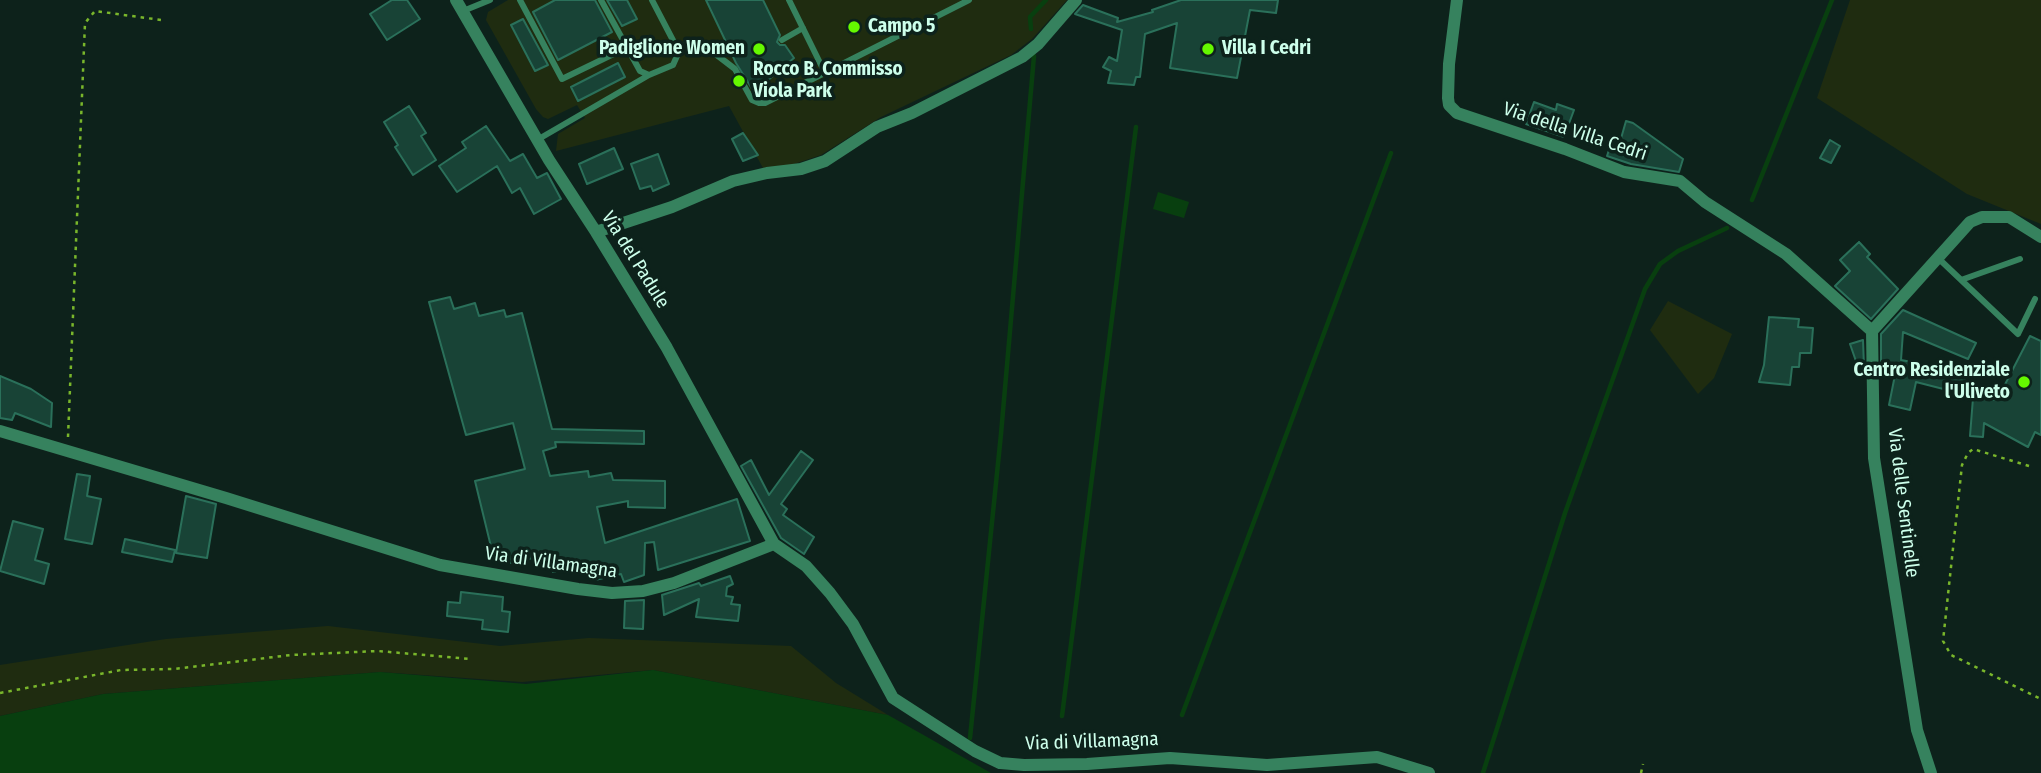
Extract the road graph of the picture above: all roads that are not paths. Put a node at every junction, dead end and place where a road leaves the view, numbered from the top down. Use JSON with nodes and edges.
{"nodes":[{"id":1,"x":490,"y":0,"type":"edge"},
{"id":2,"x":520,"y":0,"type":"edge"},
{"id":3,"x":601,"y":0,"type":"edge"},
{"id":4,"x":652,"y":0,"type":"edge"},
{"id":5,"x":789,"y":0,"type":"edge"},
{"id":6,"x":969,"y":0,"type":"edge"},
{"id":7,"x":1076,"y":0,"type":"edge"},
{"id":8,"x":1457,"y":0,"type":"edge"},
{"id":9,"x":459,"y":6,"type":"edge"},
{"id":10,"x":803,"y":29,"type":"junction"},
{"id":11,"x":782,"y":40,"type":"dead end"},
{"id":12,"x":626,"y":48,"type":"junction"},
{"id":13,"x":677,"y":48,"type":"junction"},
{"id":14,"x":825,"y":74,"type":"junction"},
{"id":15,"x":649,"y":75,"type":"junction"},
{"id":16,"x":537,"y":140,"type":"junction"},
{"id":17,"x":596,"y":232,"type":"junction"},
{"id":18,"x":2041,"y":237,"type":"edge"},
{"id":19,"x":1937,"y":257,"type":"junction"},
{"id":20,"x":2020,"y":259,"type":"dead end"},
{"id":21,"x":1961,"y":280,"type":"junction"},
{"id":22,"x":2035,"y":299,"type":"dead end"},
{"id":23,"x":1872,"y":331,"type":"junction"},
{"id":24,"x":0,"y":431,"type":"edge"},
{"id":25,"x":775,"y":544,"type":"junction"},
{"id":26,"x":1429,"y":773,"type":"edge"},
{"id":27,"x":1931,"y":773,"type":"edge"}],
"edges":[{"from":1,"to":9,"type":"lane"},
{"from":2,"to":12,"type":"lane"},
{"from":3,"to":12,"type":"lane"},
{"from":4,"to":13,"type":"lane"},
{"from":5,"to":10,"type":"lane"},
{"from":6,"to":14,"type":"lane"},
{"from":7,"to":17,"type":"street"},
{"from":8,"to":23,"type":"street","name":"Via della Villa Cedri"},
{"from":9,"to":16,"type":"street","name":"Via del Padule"},
{"from":10,"to":11,"type":"lane"},
{"from":10,"to":14,"type":"lane"},
{"from":12,"to":15,"type":"lane"},
{"from":13,"to":14,"type":"lane"},
{"from":13,"to":15,"type":"lane"},
{"from":15,"to":16,"type":"lane"},
{"from":16,"to":17,"type":"street","name":"Via del Padule"},
{"from":17,"to":25,"type":"street","name":"Via del Padule"},
{"from":18,"to":19,"type":"street"},
{"from":19,"to":21,"type":"lane"},
{"from":19,"to":23,"type":"street"},
{"from":20,"to":21,"type":"lane"},
{"from":21,"to":22,"type":"lane"},
{"from":23,"to":27,"type":"street","name":"Via delle Sentinelle"},
{"from":24,"to":25,"type":"street","name":"Via di Villamagna"},
{"from":25,"to":26,"type":"street","name":"Via di Villamagna"}]}
